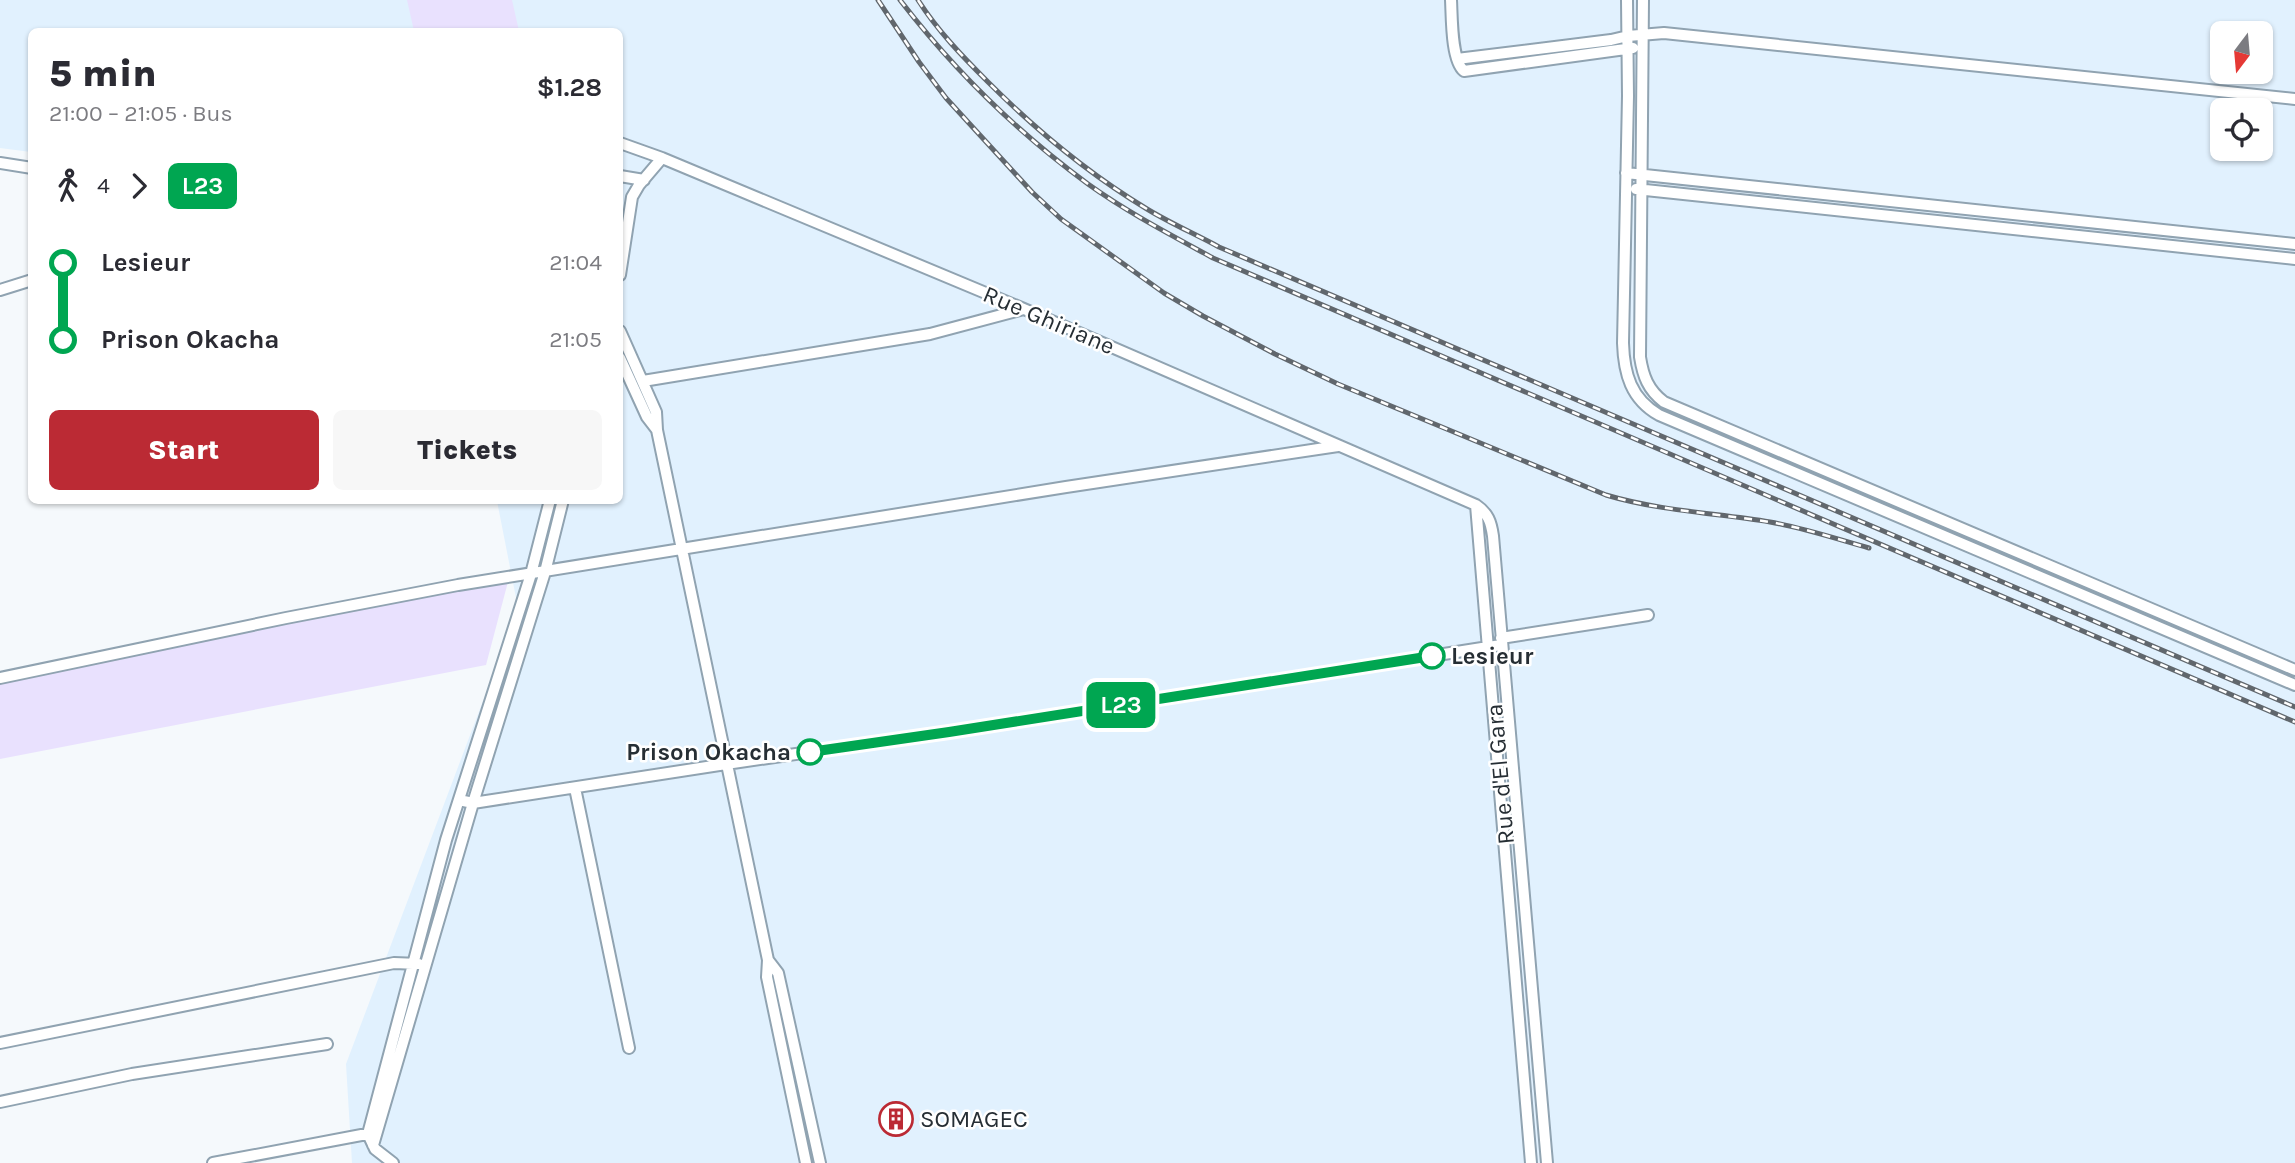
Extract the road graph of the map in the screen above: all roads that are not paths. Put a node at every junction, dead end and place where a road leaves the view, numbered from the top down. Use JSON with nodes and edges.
{"nodes":[{"id":1,"x":1451,"y":0,"type":"edge"},
{"id":2,"x":1627,"y":0,"type":"edge"},
{"id":3,"x":1643,"y":0,"type":"edge"},
{"id":4,"x":1655,"y":33,"type":"junction"},
{"id":5,"x":1642,"y":34,"type":"junction"},
{"id":6,"x":1628,"y":36,"type":"junction"},
{"id":7,"x":1642,"y":46,"type":"junction"},
{"id":8,"x":1628,"y":49,"type":"junction"},
{"id":9,"x":1457,"y":60,"type":"junction"},
{"id":10,"x":2295,"y":99,"type":"edge"},
{"id":11,"x":1627,"y":132,"type":"junction"},
{"id":12,"x":1642,"y":133,"type":"junction"},
{"id":13,"x":623,"y":144,"type":"edge"},
{"id":14,"x":662,"y":158,"type":"junction"},
{"id":15,"x":0,"y":163,"type":"edge"},
{"id":16,"x":28,"y":167,"type":"edge"},
{"id":17,"x":1626,"y":173,"type":"junction"},
{"id":18,"x":1642,"y":175,"type":"junction"},
{"id":19,"x":623,"y":177,"type":"edge"},
{"id":20,"x":643,"y":180,"type":"junction"},
{"id":21,"x":1626,"y":188,"type":"junction"},
{"id":22,"x":1641,"y":190,"type":"junction"},
{"id":23,"x":1950,"y":207,"type":"junction"},
{"id":24,"x":1949,"y":222,"type":"junction"},
{"id":25,"x":2295,"y":244,"type":"edge"},
{"id":26,"x":623,"y":253,"type":"edge"},
{"id":27,"x":2295,"y":259,"type":"edge"},
{"id":28,"x":28,"y":273,"type":"edge"},
{"id":29,"x":28,"y":280,"type":"edge"},
{"id":30,"x":0,"y":282,"type":"edge"},
{"id":31,"x":0,"y":290,"type":"edge"},
{"id":32,"x":1024,"y":309,"type":"junction"},
{"id":33,"x":623,"y":338,"type":"edge"},
{"id":34,"x":623,"y":365,"type":"edge"},
{"id":35,"x":1643,"y":372,"type":"junction"},
{"id":36,"x":1627,"y":376,"type":"junction"},
{"id":37,"x":643,"y":381,"type":"junction"},
{"id":38,"x":657,"y":430,"type":"junction"},
{"id":39,"x":1339,"y":446,"type":"junction"},
{"id":40,"x":550,"y":504,"type":"edge"},
{"id":41,"x":562,"y":504,"type":"edge"},
{"id":42,"x":1476,"y":505,"type":"junction"},
{"id":43,"x":683,"y":549,"type":"junction"},
{"id":44,"x":545,"y":572,"type":"junction"},
{"id":45,"x":531,"y":574,"type":"junction"},
{"id":46,"x":1648,"y":615,"type":"dead end"},
{"id":47,"x":1501,"y":641,"type":"junction"},
{"id":48,"x":1488,"y":647,"type":"junction"},
{"id":49,"x":2295,"y":670,"type":"edge"},
{"id":50,"x":0,"y":678,"type":"edge"},
{"id":51,"x":2295,"y":685,"type":"edge"},
{"id":52,"x":726,"y":764,"type":"junction"},
{"id":53,"x":575,"y":788,"type":"junction"},
{"id":54,"x":459,"y":800,"type":"junction"},
{"id":55,"x":473,"y":803,"type":"junction"},
{"id":56,"x":768,"y":960,"type":"junction"},
{"id":57,"x":413,"y":962,"type":"junction"},
{"id":58,"x":425,"y":965,"type":"junction"},
{"id":59,"x":0,"y":1043,"type":"edge"},
{"id":60,"x":327,"y":1044,"type":"dead end"},
{"id":61,"x":629,"y":1048,"type":"dead end"},
{"id":62,"x":0,"y":1102,"type":"edge"},
{"id":63,"x":1543,"y":1105,"type":"junction"},
{"id":64,"x":1528,"y":1108,"type":"junction"},
{"id":65,"x":373,"y":1137,"type":"junction"},
{"id":66,"x":213,"y":1163,"type":"edge"},
{"id":67,"x":393,"y":1163,"type":"edge"},
{"id":68,"x":806,"y":1163,"type":"edge"},
{"id":69,"x":820,"y":1163,"type":"edge"},
{"id":70,"x":1531,"y":1163,"type":"edge"},
{"id":71,"x":1547,"y":1163,"type":"edge"}],
"edges":[{"from":1,"to":9,"type":"street"},
{"from":2,"to":6,"type":"street"},
{"from":3,"to":5,"type":"street"},
{"from":4,"to":5,"type":"street"},
{"from":4,"to":7,"type":"street"},
{"from":4,"to":10,"type":"street"},
{"from":5,"to":6,"type":"street"},
{"from":5,"to":7,"type":"street"},
{"from":6,"to":8,"type":"street"},
{"from":6,"to":9,"type":"street"},
{"from":7,"to":8,"type":"street"},
{"from":7,"to":12,"type":"street"},
{"from":8,"to":9,"type":"street"},
{"from":8,"to":11,"type":"street"},
{"from":11,"to":12,"type":"street"},
{"from":11,"to":17,"type":"street"},
{"from":12,"to":18,"type":"street"},
{"from":13,"to":14,"type":"street","name":"Rue Ghiriane"},
{"from":14,"to":20,"type":"street"},
{"from":14,"to":32,"type":"street","name":"Rue Ghiriane"},
{"from":15,"to":16,"type":"street"},
{"from":17,"to":18,"type":"street"},
{"from":17,"to":21,"type":"street"},
{"from":18,"to":22,"type":"street"},
{"from":18,"to":23,"type":"street"},
{"from":19,"to":20,"type":"street"},
{"from":20,"to":26,"type":"street"},
{"from":21,"to":22,"type":"street"},
{"from":21,"to":36,"type":"street"},
{"from":22,"to":24,"type":"street"},
{"from":22,"to":35,"type":"street"},
{"from":23,"to":24,"type":"street"},
{"from":23,"to":25,"type":"street"},
{"from":24,"to":27,"type":"street"},
{"from":28,"to":30,"type":"street"},
{"from":29,"to":31,"type":"street"},
{"from":32,"to":37,"type":"street"},
{"from":32,"to":39,"type":"street","name":"Rue Ghiriane"},
{"from":33,"to":37,"type":"street"},
{"from":34,"to":38,"type":"street"},
{"from":35,"to":36,"type":"street"},
{"from":35,"to":49,"type":"street"},
{"from":36,"to":51,"type":"street"},
{"from":37,"to":38,"type":"street"},
{"from":38,"to":43,"type":"street"},
{"from":39,"to":42,"type":"street","name":"Rue Ghiriane"},
{"from":39,"to":43,"type":"street"},
{"from":40,"to":45,"type":"street"},
{"from":41,"to":44,"type":"street"},
{"from":42,"to":47,"type":"street","name":"Rue d'El Gara"},
{"from":42,"to":48,"type":"street","name":"Rue d'El Gara"},
{"from":43,"to":44,"type":"street"},
{"from":43,"to":52,"type":"street"},
{"from":44,"to":45,"type":"street"},
{"from":44,"to":55,"type":"street"},
{"from":45,"to":50,"type":"street"},
{"from":45,"to":54,"type":"street"},
{"from":46,"to":47,"type":"street"},
{"from":47,"to":48,"type":"street"},
{"from":47,"to":63,"type":"street","name":"Rue d'El Gara"},
{"from":48,"to":52,"type":"street"},
{"from":48,"to":64,"type":"street","name":"Rue d'El Gara"},
{"from":52,"to":53,"type":"street"},
{"from":52,"to":56,"type":"street"},
{"from":53,"to":55,"type":"street"},
{"from":53,"to":61,"type":"street"},
{"from":54,"to":55,"type":"street"},
{"from":54,"to":57,"type":"street"},
{"from":55,"to":58,"type":"street"},
{"from":56,"to":68,"type":"street"},
{"from":56,"to":69,"type":"street"},
{"from":57,"to":58,"type":"street"},
{"from":57,"to":59,"type":"street"},
{"from":57,"to":65,"type":"street"},
{"from":58,"to":65,"type":"street"},
{"from":60,"to":62,"type":"street"},
{"from":63,"to":64,"type":"street"},
{"from":63,"to":71,"type":"street","name":"Rue d'El Gara"},
{"from":64,"to":70,"type":"street","name":"Rue d'El Gara"},
{"from":65,"to":66,"type":"street"},
{"from":65,"to":67,"type":"street"}]}
